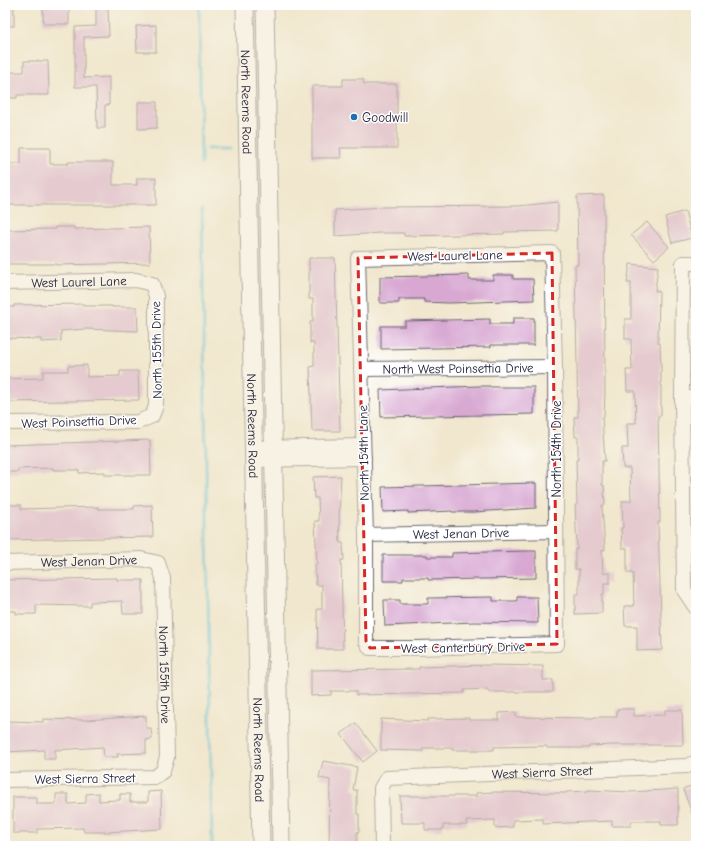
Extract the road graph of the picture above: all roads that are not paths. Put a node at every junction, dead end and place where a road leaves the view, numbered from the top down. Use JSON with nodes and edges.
{"nodes":[{"id":1,"x":245,"y":5,"type":"edge"},
{"id":2,"x":265,"y":5,"type":"edge"},
{"id":3,"x":267,"y":174,"type":"junction"},
{"id":4,"x":248,"y":175,"type":"junction"},
{"id":5,"x":552,"y":253,"type":"joint"},
{"id":6,"x":358,"y":258,"type":"joint"},
{"id":7,"x":690,"y":263,"type":"edge"},
{"id":8,"x":5,"y":283,"type":"edge"},
{"id":9,"x":152,"y":284,"type":"joint"},
{"id":10,"x":555,"y":367,"type":"junction"},
{"id":11,"x":361,"y":369,"type":"junction"},
{"id":12,"x":682,"y":398,"type":"junction"},
{"id":13,"x":696,"y":398,"type":"edge"},
{"id":14,"x":152,"y":416,"type":"joint"},
{"id":15,"x":5,"y":424,"type":"edge"},
{"id":16,"x":363,"y":452,"type":"junction"},
{"id":17,"x":253,"y":454,"type":"junction"},
{"id":18,"x":273,"y":454,"type":"junction"},
{"id":19,"x":556,"y":531,"type":"junction"},
{"id":20,"x":366,"y":535,"type":"junction"},
{"id":21,"x":690,"y":538,"type":"edge"},
{"id":22,"x":5,"y":563,"type":"edge"},
{"id":23,"x":162,"y":578,"type":"joint"},
{"id":24,"x":696,"y":608,"type":"edge"},
{"id":25,"x":557,"y":644,"type":"joint"},
{"id":26,"x":370,"y":648,"type":"joint"},
{"id":27,"x":696,"y":762,"type":"edge"},
{"id":28,"x":163,"y":771,"type":"joint"},
{"id":29,"x":5,"y":780,"type":"edge"},
{"id":30,"x":261,"y":846,"type":"edge"},
{"id":31,"x":281,"y":846,"type":"edge"},
{"id":32,"x":382,"y":846,"type":"edge"}],
"edges":[{"from":1,"to":4,"type":"main road","name":"North Reems Road"},
{"from":2,"to":3,"type":"main road","name":"North Reems Road"},
{"from":3,"to":4,"type":"main road"},
{"from":3,"to":18,"type":"main road","name":"North Reems Road"},
{"from":4,"to":17,"type":"main road","name":"North Reems Road"},
{"from":5,"to":6,"type":"street","name":"West Laurel Lane"},
{"from":5,"to":10,"type":"street","name":"North 154th Drive"},
{"from":6,"to":11,"type":"street","name":"North 154th Lane"},
{"from":7,"to":12,"type":"street"},
{"from":8,"to":9,"type":"street","name":"West Laurel Lane"},
{"from":9,"to":14,"type":"street","name":"North 155th Drive"},
{"from":10,"to":11,"type":"street","name":"North West Poinsettia Drive"},
{"from":10,"to":19,"type":"street","name":"North 154th Drive"},
{"from":11,"to":16,"type":"street","name":"North 154th Lane"},
{"from":12,"to":13,"type":"street"},
{"from":12,"to":21,"type":"street"},
{"from":14,"to":15,"type":"street","name":"West Poinsettia Drive"},
{"from":16,"to":18,"type":"street"},
{"from":16,"to":20,"type":"street","name":"North 154th Lane"},
{"from":17,"to":18,"type":"street"},
{"from":17,"to":30,"type":"main road","name":"North Reems Road"},
{"from":18,"to":31,"type":"main road","name":"North Reems Road"},
{"from":19,"to":20,"type":"street","name":"West Jenan Drive"},
{"from":19,"to":25,"type":"street","name":"North 154th Drive"},
{"from":20,"to":26,"type":"street","name":"North 154th Lane"},
{"from":21,"to":24,"type":"street"},
{"from":22,"to":23,"type":"street","name":"West Jenan Drive"},
{"from":23,"to":28,"type":"street","name":"North 155th Drive"},
{"from":25,"to":26,"type":"street","name":"West Canterbury Drive"},
{"from":27,"to":32,"type":"street","name":"West Sierra Street"},
{"from":28,"to":29,"type":"street","name":"West Sierra Street"}]}
